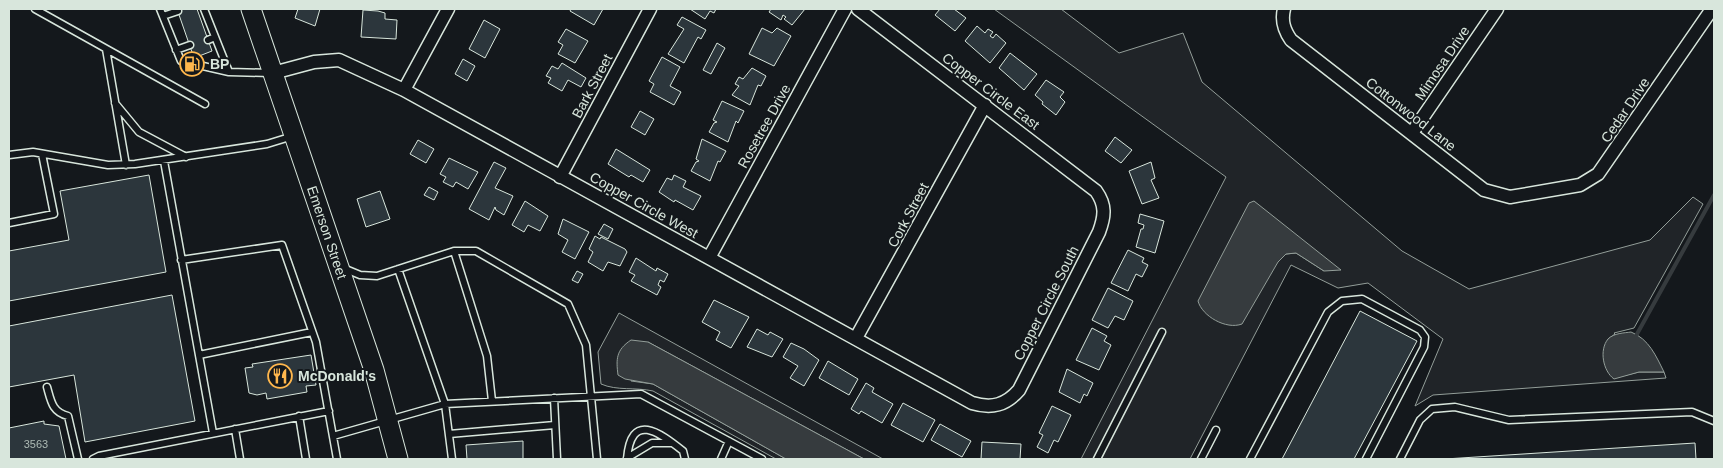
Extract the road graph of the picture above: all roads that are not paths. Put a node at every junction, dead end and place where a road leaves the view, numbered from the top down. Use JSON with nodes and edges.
{"nodes":[{"id":1,"x":35,"y":9,"type":"edge"},
{"id":2,"x":160,"y":9,"type":"edge"},
{"id":3,"x":204,"y":9,"type":"edge"},
{"id":4,"x":251,"y":9,"type":"edge"},
{"id":5,"x":448,"y":9,"type":"edge"},
{"id":6,"x":650,"y":9,"type":"edge"},
{"id":7,"x":845,"y":9,"type":"edge"},
{"id":8,"x":858,"y":9,"type":"edge"},
{"id":9,"x":1284,"y":9,"type":"edge"},
{"id":10,"x":1497,"y":9,"type":"edge"},
{"id":11,"x":1712,"y":9,"type":"edge"},
{"id":12,"x":178,"y":11,"type":"dead end"},
{"id":13,"x":163,"y":16,"type":"junction"},
{"id":14,"x":215,"y":37,"type":"junction"},
{"id":15,"x":208,"y":40,"type":"dead end"},
{"id":16,"x":190,"y":45,"type":"dead end"},
{"id":17,"x":106,"y":49,"type":"junction"},
{"id":18,"x":176,"y":50,"type":"junction"},
{"id":19,"x":230,"y":72,"type":"junction"},
{"id":20,"x":272,"y":73,"type":"junction"},
{"id":21,"x":404,"y":90,"type":"junction"},
{"id":22,"x":114,"y":103,"type":"junction"},
{"id":23,"x":205,"y":104,"type":"dead end"},
{"id":24,"x":985,"y":105,"type":"junction"},
{"id":25,"x":1412,"y":133,"type":"junction"},
{"id":26,"x":294,"y":136,"type":"junction"},
{"id":27,"x":42,"y":154,"type":"junction"},
{"id":28,"x":9,"y":155,"type":"edge"},
{"id":29,"x":186,"y":157,"type":"junction"},
{"id":30,"x":164,"y":161,"type":"junction"},
{"id":31,"x":126,"y":165,"type":"junction"},
{"id":32,"x":560,"y":177,"type":"junction"},
{"id":33,"x":1538,"y":192,"type":"joint"},
{"id":34,"x":1103,"y":200,"type":"joint"},
{"id":35,"x":9,"y":223,"type":"edge"},
{"id":36,"x":454,"y":251,"type":"junction"},
{"id":37,"x":709,"y":258,"type":"junction"},
{"id":38,"x":182,"y":260,"type":"junction"},
{"id":39,"x":338,"y":266,"type":"junction"},
{"id":40,"x":398,"y":269,"type":"junction"},
{"id":41,"x":312,"y":332,"type":"junction"},
{"id":42,"x":1162,"y":332,"type":"dead end"},
{"id":43,"x":856,"y":338,"type":"junction"},
{"id":44,"x":199,"y":355,"type":"junction"},
{"id":45,"x":48,"y":387,"type":"dead end"},
{"id":46,"x":592,"y":396,"type":"junction"},
{"id":47,"x":554,"y":398,"type":"junction"},
{"id":48,"x":492,"y":401,"type":"junction"},
{"id":49,"x":444,"y":404,"type":"junction"},
{"id":50,"x":994,"y":406,"type":"joint"},
{"id":51,"x":328,"y":411,"type":"junction"},
{"id":52,"x":299,"y":416,"type":"junction"},
{"id":53,"x":388,"y":421,"type":"junction"},
{"id":54,"x":1714,"y":421,"type":"edge"},
{"id":55,"x":556,"y":425,"type":"junction"},
{"id":56,"x":235,"y":429,"type":"junction"},
{"id":57,"x":1216,"y":430,"type":"dead end"},
{"id":58,"x":213,"y":433,"type":"junction"},
{"id":59,"x":449,"y":434,"type":"junction"},
{"id":60,"x":333,"y":436,"type":"junction"},
{"id":61,"x":729,"y":441,"type":"junction"},
{"id":62,"x":672,"y":443,"type":"junction"},
{"id":63,"x":627,"y":458,"type":"edge"},
{"id":64,"x":78,"y":459,"type":"edge"},
{"id":65,"x":93,"y":459,"type":"edge"},
{"id":66,"x":240,"y":459,"type":"edge"},
{"id":67,"x":306,"y":459,"type":"edge"},
{"id":68,"x":337,"y":459,"type":"edge"},
{"id":69,"x":398,"y":459,"type":"edge"},
{"id":70,"x":452,"y":459,"type":"edge"},
{"id":71,"x":557,"y":459,"type":"edge"},
{"id":72,"x":597,"y":459,"type":"edge"},
{"id":73,"x":685,"y":459,"type":"edge"},
{"id":74,"x":721,"y":459,"type":"edge"},
{"id":75,"x":762,"y":459,"type":"edge"},
{"id":76,"x":1097,"y":459,"type":"edge"},
{"id":77,"x":1201,"y":459,"type":"edge"},
{"id":78,"x":1250,"y":459,"type":"edge"},
{"id":79,"x":1366,"y":459,"type":"edge"},
{"id":80,"x":1400,"y":459,"type":"edge"}],
"edges":[{"from":1,"to":17,"type":"lane"},
{"from":2,"to":13,"type":"lane"},
{"from":3,"to":14,"type":"lane"},
{"from":4,"to":20,"type":"main road","name":"Emerson Street"},
{"from":5,"to":21,"type":"street"},
{"from":6,"to":32,"type":"street","name":"Bark Street"},
{"from":7,"to":37,"type":"street","name":"Rosetree Drive"},
{"from":8,"to":24,"type":"street","name":"Copper Circle East"},
{"from":9,"to":25,"type":"street","name":"Cottonwood Lane"},
{"from":10,"to":25,"type":"street","name":"Mimosa Drive"},
{"from":11,"to":33,"type":"street","name":"Cedar Drive"},
{"from":12,"to":13,"type":"lane"},
{"from":13,"to":18,"type":"lane"},
{"from":14,"to":15,"type":"lane"},
{"from":14,"to":19,"type":"lane"},
{"from":16,"to":18,"type":"lane"},
{"from":17,"to":22,"type":"lane"},
{"from":17,"to":23,"type":"lane"},
{"from":18,"to":19,"type":"lane"},
{"from":19,"to":20,"type":"lane"},
{"from":20,"to":21,"type":"street","name":"Copper Circle West"},
{"from":20,"to":26,"type":"main road","name":"Emerson Street"},
{"from":21,"to":32,"type":"street","name":"Copper Circle West"},
{"from":22,"to":29,"type":"lane"},
{"from":22,"to":31,"type":"lane"},
{"from":24,"to":34,"type":"street","name":"Copper Circle East"},
{"from":24,"to":43,"type":"street","name":"Cork Street"},
{"from":25,"to":33,"type":"street","name":"Cottonwood Lane"},
{"from":26,"to":29,"type":"lane"},
{"from":26,"to":39,"type":"main road","name":"Emerson Street"},
{"from":27,"to":28,"type":"lane"},
{"from":27,"to":31,"type":"lane"},
{"from":27,"to":35,"type":"lane"},
{"from":29,"to":30,"type":"lane"},
{"from":30,"to":31,"type":"lane"},
{"from":30,"to":38,"type":"lane"},
{"from":32,"to":37,"type":"street","name":"Copper Circle West"},
{"from":34,"to":50,"type":"street","name":"Copper Circle South"},
{"from":36,"to":40,"type":"lane"},
{"from":36,"to":46,"type":"lane"},
{"from":36,"to":48,"type":"lane"},
{"from":37,"to":43,"type":"street","name":"Copper Circle West"},
{"from":38,"to":41,"type":"lane"},
{"from":38,"to":44,"type":"lane"},
{"from":39,"to":40,"type":"lane"},
{"from":39,"to":53,"type":"main road","name":"Emerson Street"},
{"from":40,"to":49,"type":"lane"},
{"from":41,"to":44,"type":"lane"},
{"from":41,"to":51,"type":"lane"},
{"from":42,"to":76,"type":"lane"},
{"from":43,"to":50,"type":"street","name":"Copper Circle West"},
{"from":44,"to":58,"type":"lane"},
{"from":45,"to":64,"type":"lane"},
{"from":46,"to":47,"type":"lane"},
{"from":46,"to":61,"type":"lane"},
{"from":46,"to":72,"type":"lane"},
{"from":47,"to":48,"type":"lane"},
{"from":47,"to":55,"type":"lane"},
{"from":48,"to":49,"type":"lane"},
{"from":49,"to":53,"type":"lane"},
{"from":49,"to":59,"type":"lane"},
{"from":51,"to":52,"type":"lane"},
{"from":51,"to":60,"type":"lane"},
{"from":52,"to":56,"type":"lane"},
{"from":52,"to":67,"type":"lane"},
{"from":53,"to":60,"type":"lane"},
{"from":53,"to":69,"type":"main road","name":"Emerson Street"},
{"from":54,"to":80,"type":"lane"},
{"from":55,"to":59,"type":"lane"},
{"from":55,"to":71,"type":"lane"},
{"from":56,"to":58,"type":"lane"},
{"from":56,"to":66,"type":"lane"},
{"from":57,"to":77,"type":"lane"},
{"from":58,"to":65,"type":"lane"},
{"from":59,"to":70,"type":"lane"},
{"from":60,"to":68,"type":"lane"},
{"from":61,"to":74,"type":"lane"},
{"from":61,"to":75,"type":"lane"},
{"from":62,"to":63,"type":"lane"},
{"from":62,"to":63,"type":"lane"},
{"from":62,"to":73,"type":"lane"},
{"from":78,"to":79,"type":"lane"}]}
